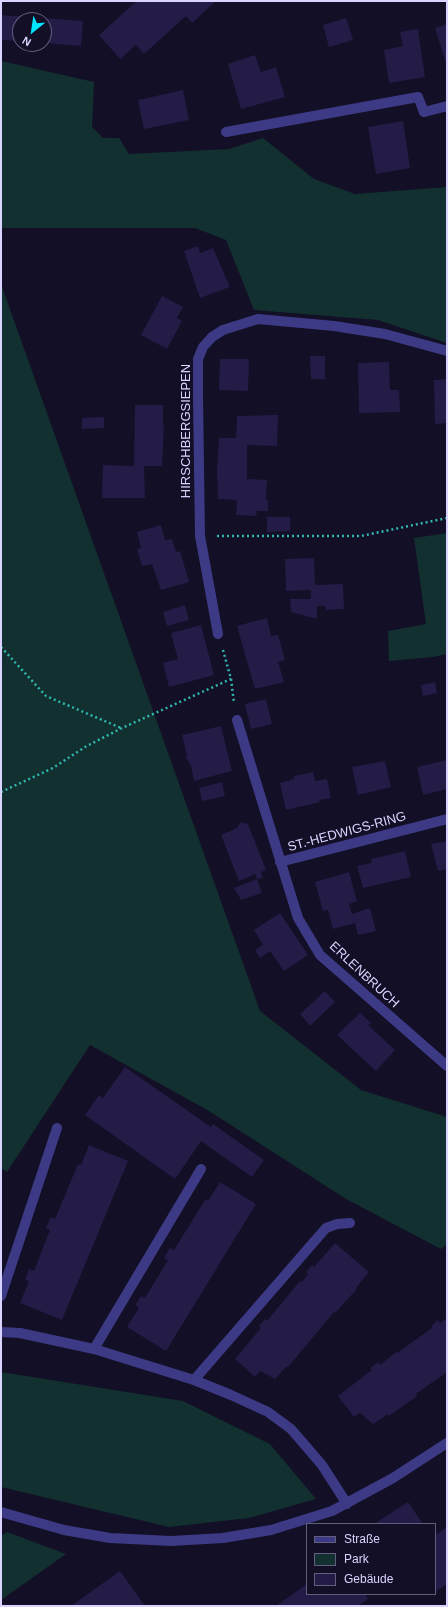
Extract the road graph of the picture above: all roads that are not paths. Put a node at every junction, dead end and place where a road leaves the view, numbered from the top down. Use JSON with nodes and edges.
{"nodes":[{"id":1,"x":447,"y":106,"type":"edge"},
{"id":2,"x":226,"y":132,"type":"dead end"},
{"id":3,"x":447,"y":351,"type":"edge"},
{"id":4,"x":218,"y":634,"type":"road end"},
{"id":5,"x":237,"y":720,"type":"road end"},
{"id":6,"x":447,"y":819,"type":"edge"},
{"id":7,"x":280,"y":862,"type":"junction"},
{"id":8,"x":447,"y":1066,"type":"edge"},
{"id":9,"x":57,"y":1128,"type":"dead end"},
{"id":10,"x":202,"y":1168,"type":"dead end"},
{"id":11,"x":350,"y":1223,"type":"dead end"},
{"id":12,"x":1,"y":1296,"type":"edge"},
{"id":13,"x":1,"y":1332,"type":"edge"},
{"id":14,"x":94,"y":1349,"type":"junction"},
{"id":15,"x":194,"y":1380,"type":"junction"},
{"id":16,"x":447,"y":1443,"type":"edge"},
{"id":17,"x":347,"y":1504,"type":"junction"},
{"id":18,"x":1,"y":1512,"type":"edge"}],
"edges":[{"from":1,"to":2,"type":"street"},
{"from":3,"to":4,"type":"street","name":"HIRSCHBERGSIEPEN"},
{"from":5,"to":7,"type":"street","name":"ST.-HEDWIGS-RING"},
{"from":6,"to":7,"type":"street","name":"ST.-HEDWIGS-RING"},
{"from":7,"to":8,"type":"street","name":"ERLENBRUCH"},
{"from":9,"to":12,"type":"street"},
{"from":10,"to":14,"type":"street"},
{"from":11,"to":15,"type":"street"},
{"from":13,"to":14,"type":"street"},
{"from":14,"to":15,"type":"street"},
{"from":15,"to":17,"type":"street"},
{"from":16,"to":17,"type":"street"},
{"from":17,"to":18,"type":"street"}]}
